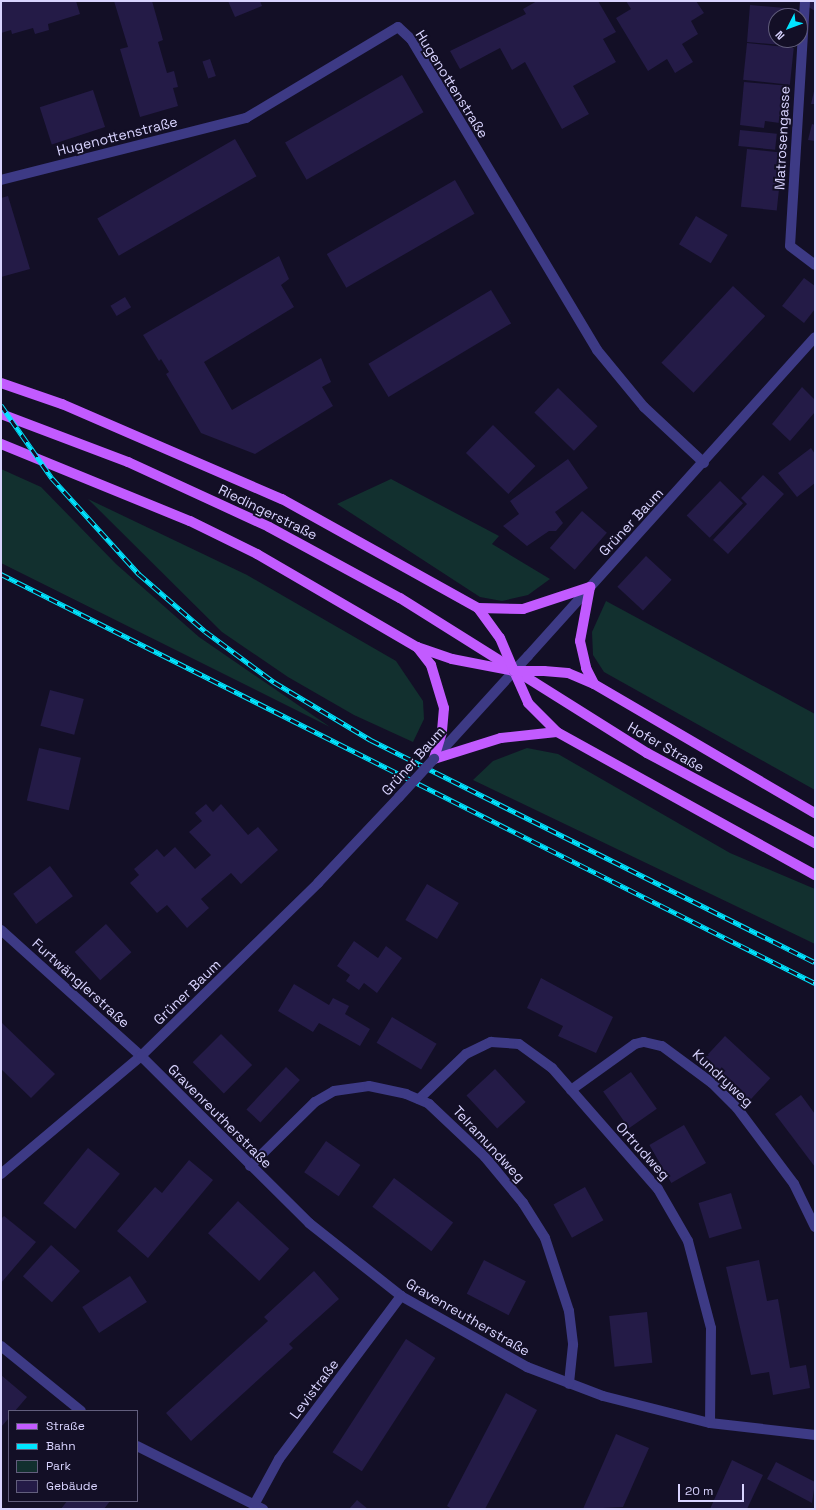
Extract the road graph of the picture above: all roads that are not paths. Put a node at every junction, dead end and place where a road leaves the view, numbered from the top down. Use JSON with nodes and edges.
{"nodes":[{"id":1,"x":805,"y":1,"type":"edge"},
{"id":2,"x":1,"y":180,"type":"edge"},
{"id":3,"x":815,"y":265,"type":"edge"},
{"id":4,"x":815,"y":337,"type":"edge"},
{"id":5,"x":1,"y":383,"type":"edge"},
{"id":6,"x":1,"y":414,"type":"edge"},
{"id":7,"x":1,"y":444,"type":"edge"},
{"id":8,"x":704,"y":462,"type":"junction"},
{"id":9,"x":590,"y":587,"type":"junction"},
{"id":10,"x":478,"y":608,"type":"junction"},
{"id":11,"x":418,"y":647,"type":"junction"},
{"id":12,"x":511,"y":669,"type":"junction"},
{"id":13,"x":594,"y":684,"type":"junction"},
{"id":14,"x":558,"y":732,"type":"junction"},
{"id":15,"x":434,"y":759,"type":"junction"},
{"id":16,"x":815,"y":813,"type":"edge"},
{"id":17,"x":815,"y":843,"type":"edge"},
{"id":18,"x":815,"y":875,"type":"edge"},
{"id":19,"x":1,"y":930,"type":"edge"},
{"id":20,"x":142,"y":1056,"type":"junction"},
{"id":21,"x":571,"y":1090,"type":"junction"},
{"id":22,"x":420,"y":1098,"type":"junction"},
{"id":23,"x":250,"y":1166,"type":"junction"},
{"id":24,"x":1,"y":1174,"type":"edge"},
{"id":25,"x":815,"y":1227,"type":"edge"},
{"id":26,"x":401,"y":1296,"type":"junction"},
{"id":27,"x":1,"y":1346,"type":"edge"},
{"id":28,"x":569,"y":1384,"type":"junction"},
{"id":29,"x":80,"y":1410,"type":"edge"},
{"id":30,"x":710,"y":1423,"type":"junction"},
{"id":31,"x":815,"y":1435,"type":"edge"},
{"id":32,"x":138,"y":1446,"type":"edge"},
{"id":33,"x":259,"y":1506,"type":"edge"}],
"edges":[{"from":1,"to":3,"type":"street","name":"Matrosengasse"},
{"from":2,"to":8,"type":"street","name":"Hugenottenstraße"},
{"from":4,"to":8,"type":"street","name":"Grüner Baum"},
{"from":5,"to":10,"type":"main road"},
{"from":6,"to":12,"type":"main road","name":"Riedingerstraße"},
{"from":7,"to":11,"type":"main road"},
{"from":8,"to":9,"type":"street","name":"Grüner Baum"},
{"from":9,"to":10,"type":"main road"},
{"from":9,"to":12,"type":"street","name":"Grüner Baum","bridge":true},
{"from":9,"to":13,"type":"main road"},
{"from":10,"to":12,"type":"main road","bridge":true},
{"from":11,"to":12,"type":"main road"},
{"from":11,"to":15,"type":"main road"},
{"from":12,"to":13,"type":"main road","bridge":true},
{"from":12,"to":14,"type":"main road"},
{"from":12,"to":15,"type":"street","name":"Grüner Baum"},
{"from":12,"to":17,"type":"main road","name":"Hofer Straße"},
{"from":13,"to":16,"type":"main road"},
{"from":14,"to":15,"type":"main road"},
{"from":14,"to":18,"type":"main road"},
{"from":15,"to":20,"type":"street","name":"Grüner Baum","bridge":true},
{"from":19,"to":20,"type":"street","name":"Furtwänglerstraße"},
{"from":20,"to":23,"type":"street","name":"Gravenreutherstraße"},
{"from":20,"to":24,"type":"street","name":"Grüner Baum"},
{"from":21,"to":22,"type":"street","name":"Ortrudweg"},
{"from":21,"to":25,"type":"street","name":"Kundryweg"},
{"from":21,"to":30,"type":"street","name":"Ortrudweg"},
{"from":22,"to":23,"type":"street","name":"Telramundweg"},
{"from":22,"to":28,"type":"street","name":"Telramundweg"},
{"from":23,"to":26,"type":"street","name":"Gravenreutherstraße"},
{"from":26,"to":28,"type":"street","name":"Gravenreutherstraße"},
{"from":26,"to":33,"type":"street","name":"Levistraße"},
{"from":27,"to":29,"type":"street"},
{"from":28,"to":30,"type":"street","name":"Gravenreutherstraße"},
{"from":30,"to":31,"type":"street","name":"Gravenreutherstraße"},
{"from":32,"to":33,"type":"street","name":"Levistraße"}]}
